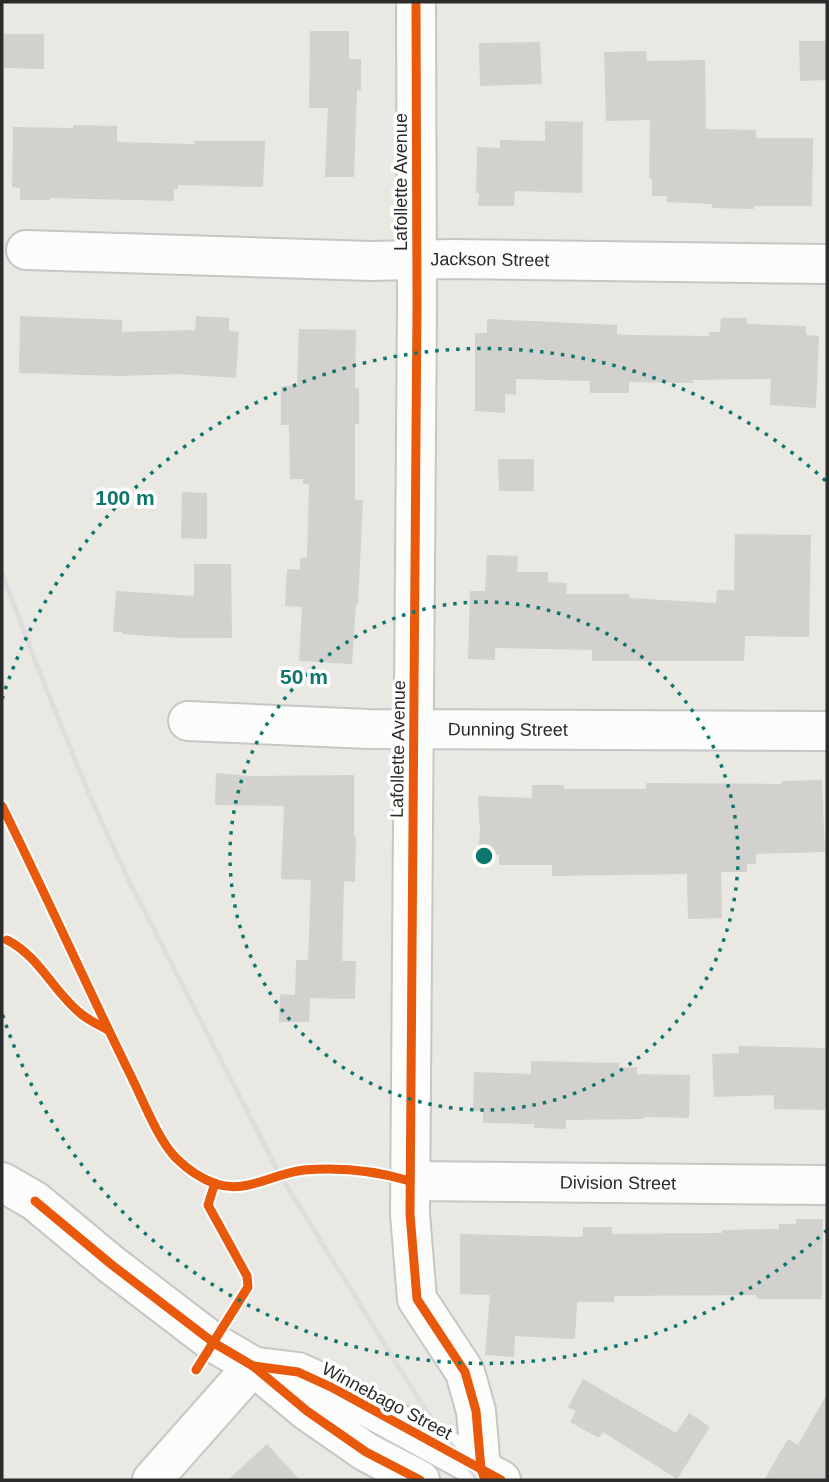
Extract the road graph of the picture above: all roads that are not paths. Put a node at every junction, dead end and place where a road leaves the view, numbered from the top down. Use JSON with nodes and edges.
{"nodes":[{"id":1,"x":416,"y":2,"type":"edge"},
{"id":2,"x":26,"y":250,"type":"dead end"},
{"id":3,"x":417,"y":259,"type":"junction"},
{"id":4,"x":827,"y":264,"type":"edge"},
{"id":5,"x":188,"y":721,"type":"dead end"},
{"id":6,"x":414,"y":729,"type":"junction"},
{"id":7,"x":827,"y":731,"type":"edge"},
{"id":8,"x":2,"y":1153,"type":"edge"},
{"id":9,"x":410,"y":1181,"type":"junction"},
{"id":10,"x":2,"y":1182,"type":"edge"},
{"id":11,"x":827,"y":1185,"type":"edge"},
{"id":12,"x":35,"y":1201,"type":"junction"},
{"id":13,"x":253,"y":1366,"type":"junction"},
{"id":14,"x":489,"y":1476,"type":"edge"},
{"id":15,"x":152,"y":1480,"type":"edge"},
{"id":16,"x":420,"y":1480,"type":"edge"}],
"edges":[{"from":1,"to":3,"type":"street","name":"Lafollette Avenue"},
{"from":2,"to":3,"type":"street","name":"Jackson Street"},
{"from":3,"to":4,"type":"street","name":"Jackson Street"},
{"from":3,"to":6,"type":"street","name":"Lafollette Avenue"},
{"from":5,"to":6,"type":"street","name":"Dunning Street"},
{"from":6,"to":7,"type":"street","name":"Dunning Street"},
{"from":6,"to":9,"type":"street","name":"Lafollette Avenue"},
{"from":8,"to":12,"type":"street","name":"Winnebago Street"},
{"from":9,"to":11,"type":"street","name":"Division Street"},
{"from":9,"to":14,"type":"street","name":"Lafollette Avenue"},
{"from":10,"to":12,"type":"street","name":"Winnebago Street"},
{"from":12,"to":13,"type":"street","name":"Winnebago Street"},
{"from":13,"to":14,"type":"street","name":"Winnebago Street"},
{"from":13,"to":15,"type":"street"},
{"from":13,"to":16,"type":"street","name":"Winnebago Street"}]}
